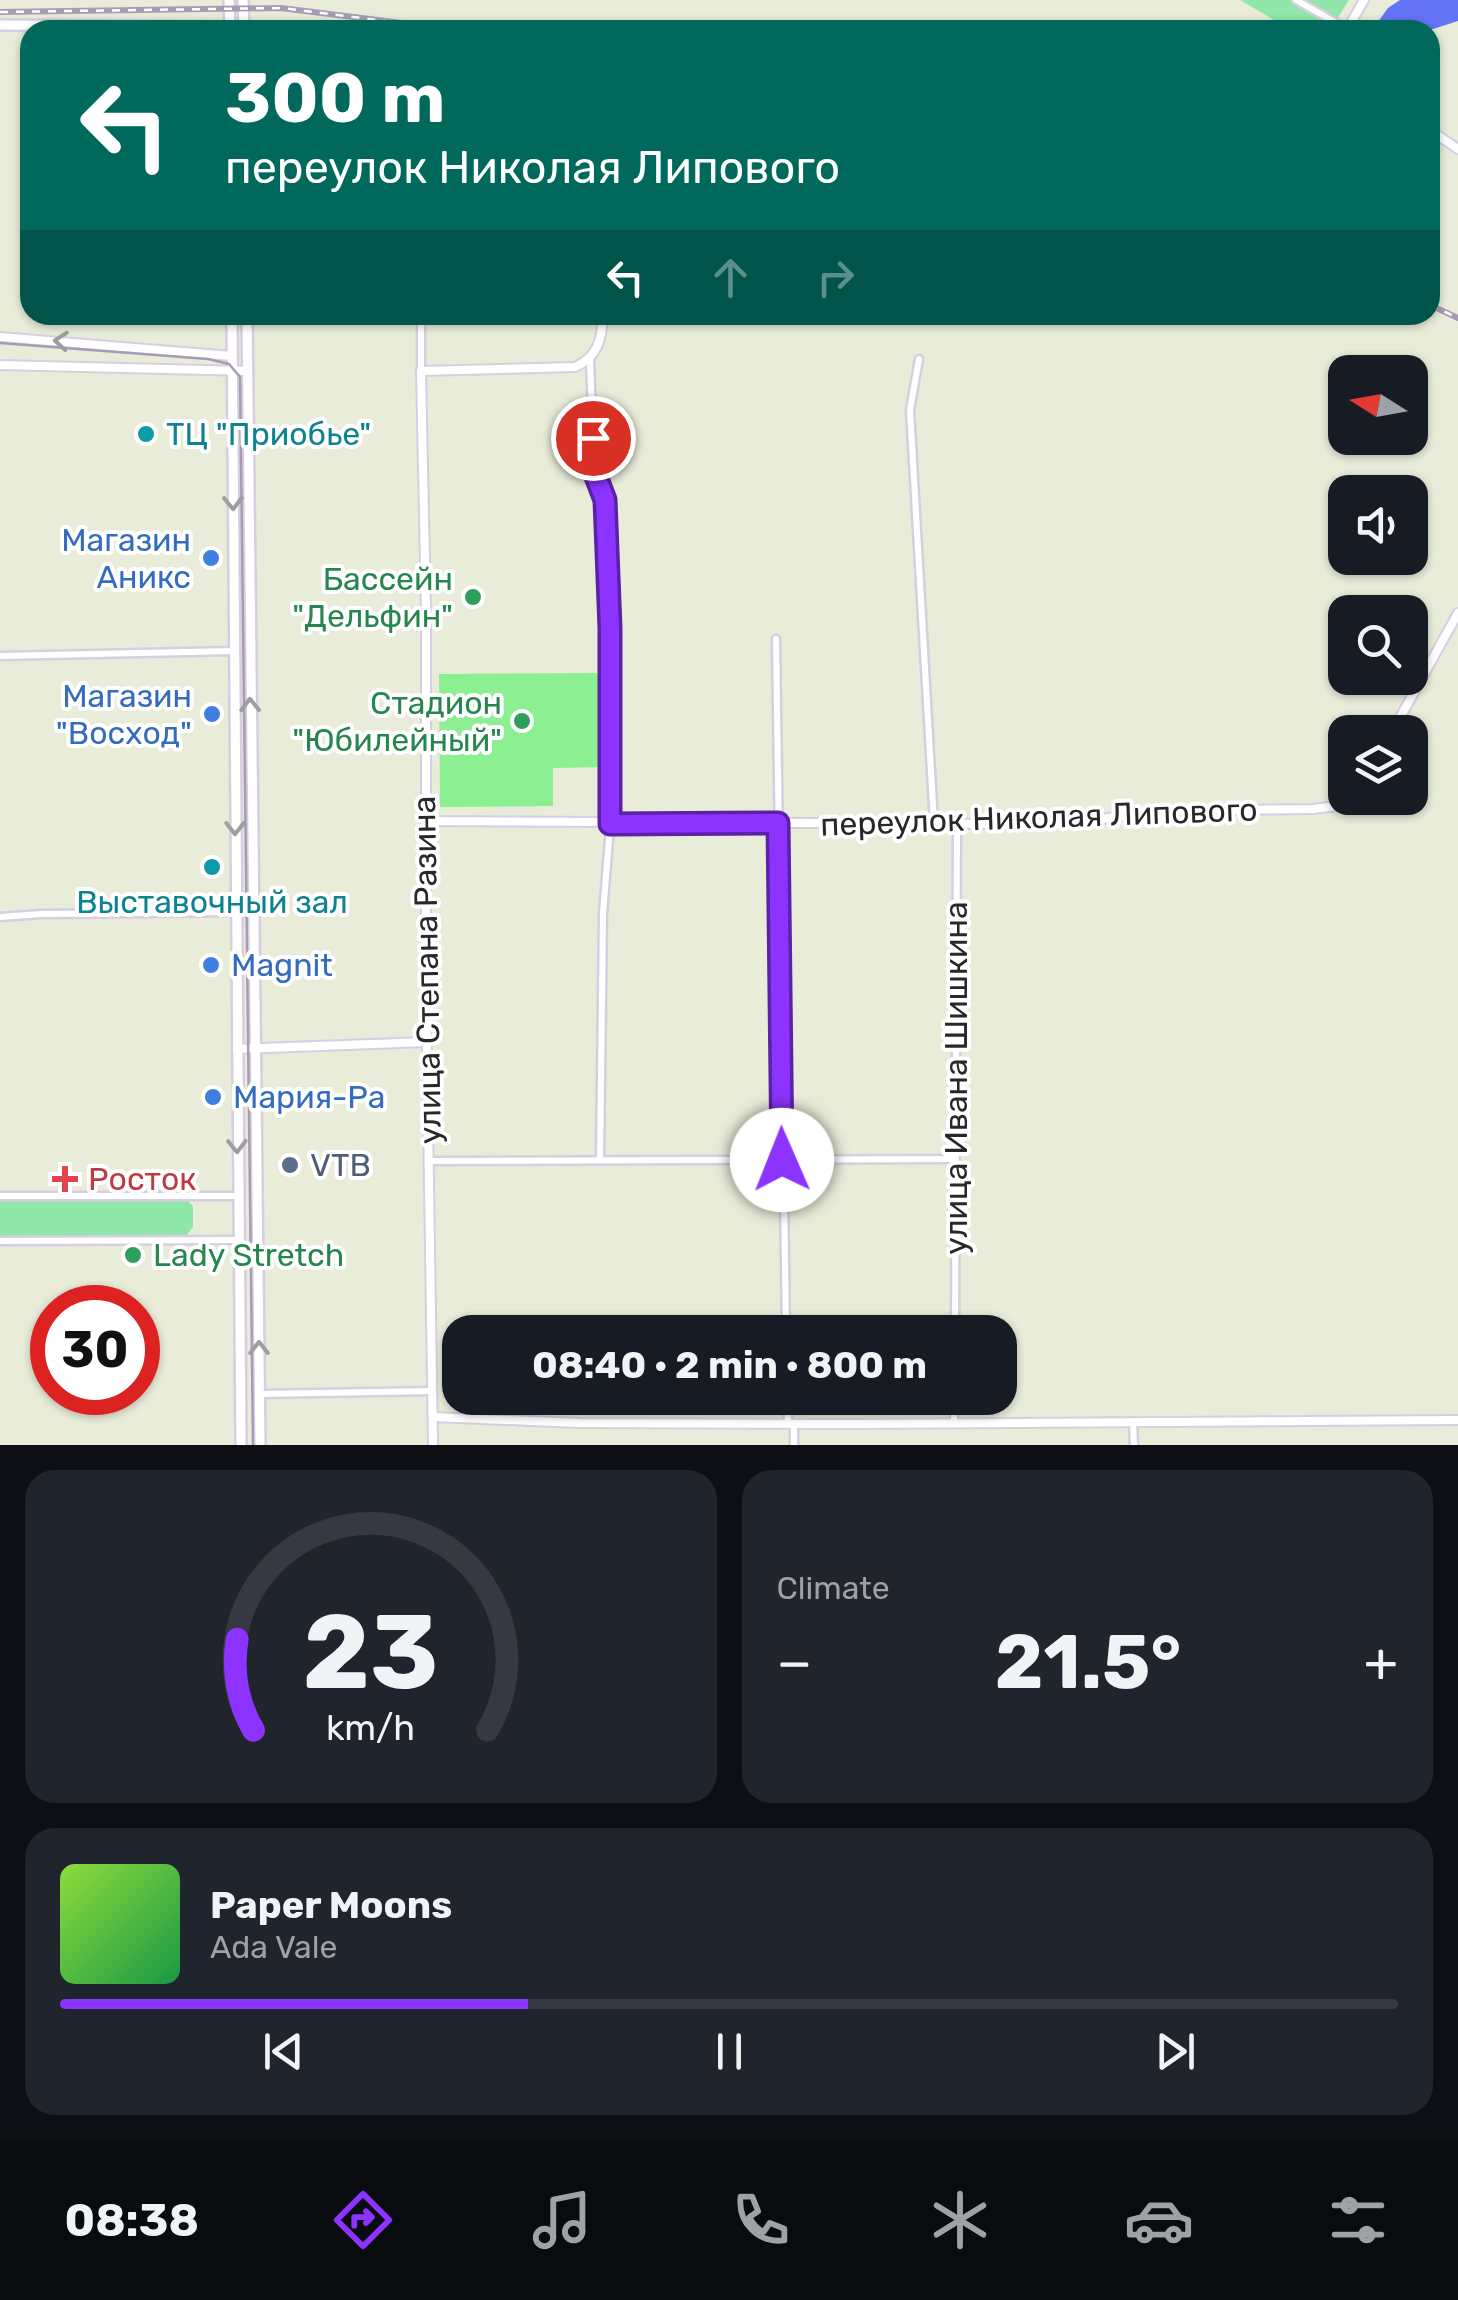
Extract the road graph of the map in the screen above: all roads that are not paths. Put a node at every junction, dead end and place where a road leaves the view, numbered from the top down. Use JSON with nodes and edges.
{"nodes":[{"id":1,"x":1296,"y":0,"type":"edge"},
{"id":2,"x":1330,"y":20,"type":"edge"},
{"id":3,"x":232,"y":325,"type":"edge"},
{"id":4,"x":247,"y":325,"type":"edge"},
{"id":5,"x":421,"y":325,"type":"edge"},
{"id":6,"x":602,"y":325,"type":"edge"},
{"id":7,"x":0,"y":337,"type":"edge"},
{"id":8,"x":232,"y":356,"type":"junction"},
{"id":9,"x":590,"y":359,"type":"junction"},
{"id":10,"x":919,"y":359,"type":"dead end"},
{"id":11,"x":0,"y":365,"type":"edge"},
{"id":12,"x":232,"y":370,"type":"junction"},
{"id":13,"x":421,"y":370,"type":"junction"},
{"id":14,"x":246,"y":371,"type":"junction"},
{"id":15,"x":1458,"y":613,"type":"edge"},
{"id":16,"x":776,"y":639,"type":"dead end"},
{"id":17,"x":234,"y":651,"type":"junction"},
{"id":18,"x":0,"y":656,"type":"edge"},
{"id":19,"x":1401,"y":715,"type":"edge"},
{"id":20,"x":1328,"y":807,"type":"edge"},
{"id":21,"x":426,"y":821,"type":"junction"},
{"id":22,"x":778,"y":823,"type":"junction"},
{"id":23,"x":934,"y":823,"type":"junction"},
{"id":24,"x":957,"y":823,"type":"junction"},
{"id":25,"x":610,"y":824,"type":"junction"},
{"id":26,"x":254,"y":911,"type":"junction"},
{"id":27,"x":236,"y":912,"type":"junction"},
{"id":28,"x":0,"y":917,"type":"edge"},
{"id":29,"x":427,"y":1042,"type":"junction"},
{"id":30,"x":237,"y":1048,"type":"junction"},
{"id":31,"x":256,"y":1048,"type":"junction"},
{"id":32,"x":956,"y":1159,"type":"junction"},
{"id":33,"x":600,"y":1160,"type":"junction"},
{"id":34,"x":782,"y":1160,"type":"junction"},
{"id":35,"x":429,"y":1162,"type":"junction"},
{"id":36,"x":0,"y":1196,"type":"edge"},
{"id":37,"x":238,"y":1196,"type":"junction"},
{"id":38,"x":238,"y":1240,"type":"junction"},
{"id":39,"x":0,"y":1241,"type":"edge"},
{"id":40,"x":786,"y":1315,"type":"edge"},
{"id":41,"x":954,"y":1315,"type":"edge"},
{"id":42,"x":433,"y":1391,"type":"junction"},
{"id":43,"x":260,"y":1394,"type":"junction"},
{"id":44,"x":790,"y":1415,"type":"edge"},
{"id":45,"x":954,"y":1415,"type":"edge"},
{"id":46,"x":433,"y":1417,"type":"junction"},
{"id":47,"x":1458,"y":1420,"type":"edge"},
{"id":48,"x":1133,"y":1422,"type":"junction"},
{"id":49,"x":791,"y":1424,"type":"junction"},
{"id":50,"x":954,"y":1424,"type":"junction"},
{"id":51,"x":241,"y":1445,"type":"edge"},
{"id":52,"x":260,"y":1445,"type":"edge"},
{"id":53,"x":433,"y":1445,"type":"edge"},
{"id":54,"x":794,"y":1445,"type":"edge"},
{"id":55,"x":1134,"y":1445,"type":"edge"}],
"edges":[{"from":1,"to":2,"type":"street"},
{"from":3,"to":8,"type":"main road"},
{"from":4,"to":14,"type":"main road"},
{"from":5,"to":13,"type":"street","name":"улица Степана Разина"},
{"from":6,"to":9,"type":"street"},
{"from":8,"to":7,"type":"street","one_way":true},
{"from":8,"to":12,"type":"main road"},
{"from":9,"to":13,"type":"street"},
{"from":9,"to":25,"type":"street"},
{"from":10,"to":23,"type":"street"},
{"from":11,"to":12,"type":"street"},
{"from":12,"to":14,"type":"street"},
{"from":12,"to":17,"type":"main road","one_way":true},
{"from":13,"to":21,"type":"street","name":"улица Степана Разина"},
{"from":26,"to":14,"type":"main road","one_way":true},
{"from":15,"to":19,"type":"street"},
{"from":16,"to":22,"type":"street"},
{"from":17,"to":18,"type":"street"},
{"from":17,"to":27,"type":"main road","one_way":true},
{"from":20,"to":24,"type":"street","name":"переулок Николая Липового"},
{"from":21,"to":25,"type":"street","name":"переулок Николая Липового"},
{"from":21,"to":29,"type":"street","name":"улица Степана Разина"},
{"from":22,"to":23,"type":"street","name":"переулок Николая Липового"},
{"from":22,"to":25,"type":"street","name":"переулок Николая Липового"},
{"from":22,"to":34,"type":"street"},
{"from":23,"to":24,"type":"street","name":"переулок Николая Липового"},
{"from":24,"to":32,"type":"street","name":"улица Ивана Шишкина"},
{"from":25,"to":33,"type":"street"},
{"from":26,"to":27,"type":"main road"},
{"from":26,"to":31,"type":"main road"},
{"from":27,"to":28,"type":"street"},
{"from":27,"to":30,"type":"main road"},
{"from":29,"to":31,"type":"street"},
{"from":29,"to":35,"type":"street","name":"улица Степана Разина"},
{"from":30,"to":31,"type":"street"},
{"from":30,"to":37,"type":"main road","one_way":true},
{"from":43,"to":31,"type":"main road","one_way":true},
{"from":32,"to":34,"type":"street"},
{"from":32,"to":41,"type":"street","name":"улица Ивана Шишкина"},
{"from":33,"to":34,"type":"street"},
{"from":33,"to":35,"type":"street"},
{"from":34,"to":40,"type":"street"},
{"from":35,"to":42,"type":"street","name":"улица Степана Разина"},
{"from":36,"to":37,"type":"street"},
{"from":37,"to":38,"type":"main road"},
{"from":38,"to":39,"type":"street"},
{"from":38,"to":51,"type":"main road"},
{"from":42,"to":43,"type":"street"},
{"from":42,"to":46,"type":"street","name":"улица Степана Разина"},
{"from":43,"to":52,"type":"main road"},
{"from":44,"to":49,"type":"street"},
{"from":45,"to":50,"type":"street"},
{"from":46,"to":49,"type":"street"},
{"from":46,"to":53,"type":"street","name":"улица Степана Разина"},
{"from":47,"to":48,"type":"street"},
{"from":48,"to":50,"type":"street"},
{"from":48,"to":55,"type":"street"},
{"from":49,"to":50,"type":"street"},
{"from":49,"to":54,"type":"street"}]}
